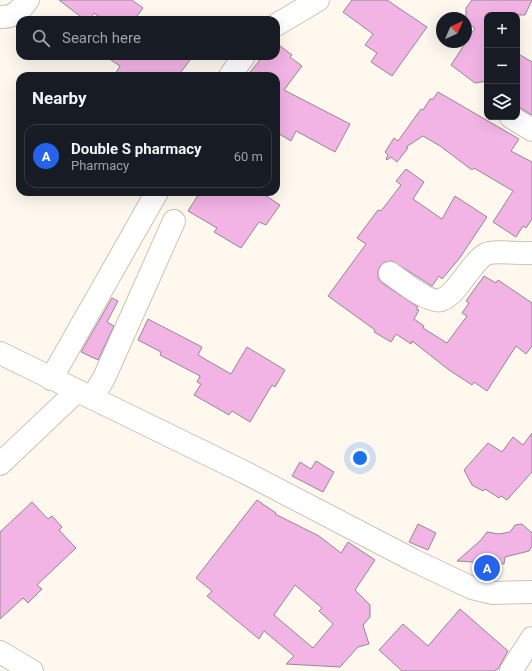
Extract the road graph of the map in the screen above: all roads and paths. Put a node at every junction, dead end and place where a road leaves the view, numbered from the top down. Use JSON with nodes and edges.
{"nodes":[{"id":1,"x":28,"y":0,"type":"edge"},
{"id":2,"x":318,"y":0,"type":"edge"},
{"id":3,"x":0,"y":17,"type":"edge"},
{"id":4,"x":280,"y":23,"type":"edge"},
{"id":5,"x":241,"y":60,"type":"edge"},
{"id":6,"x":233,"y":72,"type":"edge"},
{"id":7,"x":516,"y":120,"type":"edge"},
{"id":8,"x":532,"y":130,"type":"edge"},
{"id":9,"x":156,"y":196,"type":"edge"},
{"id":10,"x":174,"y":222,"type":"dead end"},
{"id":11,"x":532,"y":253,"type":"edge"},
{"id":12,"x":390,"y":273,"type":"dead end"},
{"id":13,"x":0,"y":353,"type":"edge"},
{"id":14,"x":51,"y":379,"type":"junction"},
{"id":15,"x":84,"y":395,"type":"junction"},
{"id":16,"x":0,"y":464,"type":"edge"},
{"id":17,"x":532,"y":592,"type":"edge"},
{"id":18,"x":532,"y":638,"type":"edge"},
{"id":19,"x":0,"y":652,"type":"edge"},
{"id":20,"x":32,"y":671,"type":"edge"},
{"id":21,"x":511,"y":671,"type":"edge"}],
"edges":[{"from":1,"to":3,"type":"street"},
{"from":2,"to":4,"type":"street"},
{"from":5,"to":6,"type":"street"},
{"from":7,"to":8,"type":"street"},
{"from":9,"to":14,"type":"street"},
{"from":10,"to":15,"type":"street"},
{"from":11,"to":12,"type":"street"},
{"from":13,"to":14,"type":"street"},
{"from":14,"to":15,"type":"street"},
{"from":15,"to":16,"type":"street"},
{"from":15,"to":17,"type":"street"},
{"from":18,"to":21,"type":"street"},
{"from":19,"to":20,"type":"street"}]}
